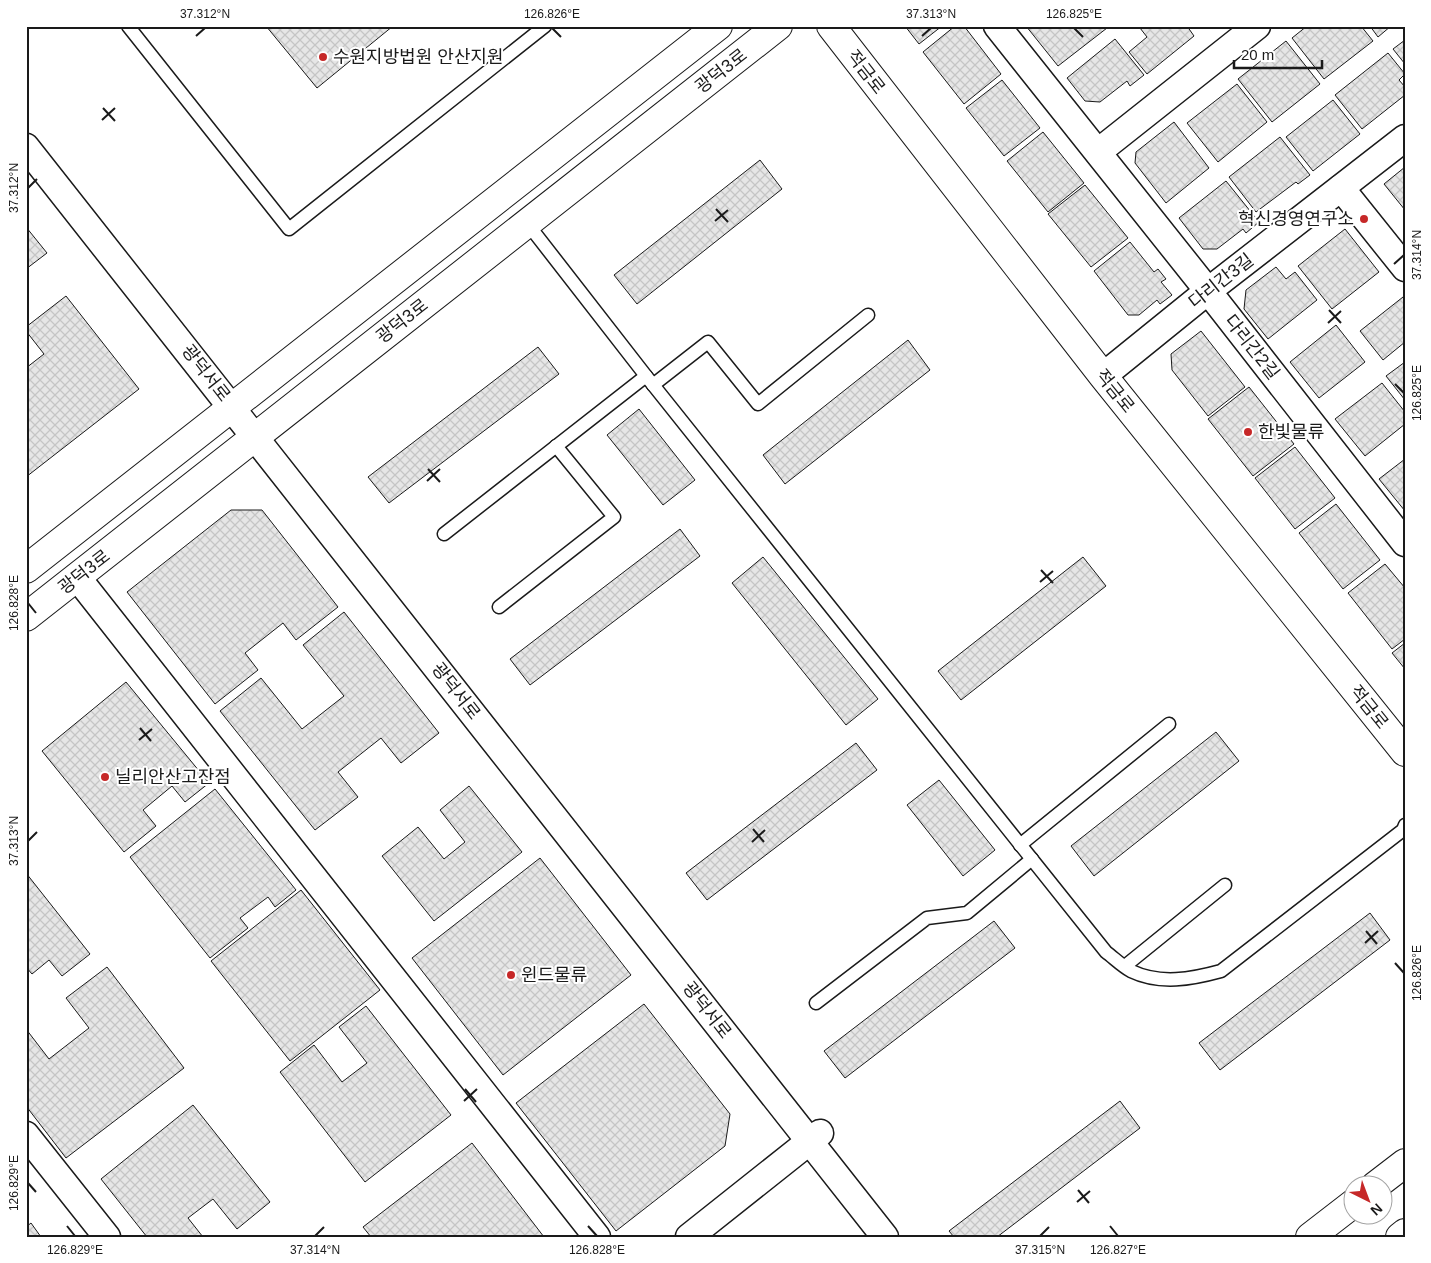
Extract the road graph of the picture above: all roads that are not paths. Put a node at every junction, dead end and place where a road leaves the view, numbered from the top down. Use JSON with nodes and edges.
{"nodes":[{"id":1,"x":128,"y":26,"type":"edge"},
{"id":2,"x":545,"y":26,"type":"edge"},
{"id":3,"x":718,"y":26,"type":"edge"},
{"id":4,"x":778,"y":26,"type":"edge"},
{"id":5,"x":831,"y":26,"type":"edge"},
{"id":6,"x":996,"y":26,"type":"edge"},
{"id":7,"x":1257,"y":26,"type":"edge"},
{"id":8,"x":1405,"y":138,"type":"edge"},
{"id":9,"x":26,"y":147,"type":"edge"},
{"id":10,"x":1098,"y":152,"type":"junction"},
{"id":11,"x":1342,"y":188,"type":"junction"},
{"id":12,"x":527,"y":223,"type":"junction"},
{"id":13,"x":1405,"y":268,"type":"edge"},
{"id":14,"x":1208,"y":291,"type":"junction"},
{"id":15,"x":868,"y":315,"type":"dead end"},
{"id":16,"x":1102,"y":376,"type":"junction"},
{"id":17,"x":650,"y":380,"type":"junction"},
{"id":18,"x":232,"y":407,"type":"junction"},
{"id":19,"x":256,"y":436,"type":"junction"},
{"id":20,"x":556,"y":446,"type":"junction"},
{"id":21,"x":444,"y":534,"type":"dead end"},
{"id":22,"x":1405,"y":543,"type":"edge"},
{"id":23,"x":26,"y":568,"type":"edge"},
{"id":24,"x":76,"y":577,"type":"junction"},
{"id":25,"x":499,"y":607,"type":"dead end"},
{"id":26,"x":26,"y":617,"type":"edge"},
{"id":27,"x":1169,"y":724,"type":"dead end"},
{"id":28,"x":1405,"y":752,"type":"edge"},
{"id":29,"x":1405,"y":825,"type":"edge"},
{"id":30,"x":1020,"y":845,"type":"junction"},
{"id":31,"x":1032,"y":859,"type":"junction"},
{"id":32,"x":1225,"y":885,"type":"dead end"},
{"id":33,"x":1125,"y":966,"type":"junction"},
{"id":34,"x":816,"y":1003,"type":"dead end"},
{"id":35,"x":26,"y":1135,"type":"edge"},
{"id":36,"x":815,"y":1137,"type":"junction"},
{"id":37,"x":1405,"y":1162,"type":"edge"},
{"id":38,"x":1388,"y":1176,"type":"edge"},
{"id":39,"x":1344,"y":1211,"type":"edge"},
{"id":40,"x":1405,"y":1233,"type":"edge"},
{"id":41,"x":107,"y":1237,"type":"edge"},
{"id":42,"x":597,"y":1237,"type":"edge"},
{"id":43,"x":688,"y":1237,"type":"edge"},
{"id":44,"x":885,"y":1237,"type":"edge"},
{"id":45,"x":1310,"y":1237,"type":"edge"},
{"id":46,"x":1400,"y":1237,"type":"edge"}],
"edges":[{"from":1,"to":2,"type":"lane"},
{"from":3,"to":18,"type":"street","name":"광덕3로"},
{"from":4,"to":12,"type":"street","name":"광덕3로"},
{"from":5,"to":16,"type":"street","name":"적금로"},
{"from":6,"to":10,"type":"street","name":"다리간2길"},
{"from":7,"to":10,"type":"street"},
{"from":8,"to":11,"type":"street","name":"다리간3길"},
{"from":9,"to":18,"type":"street","name":"광덕서로"},
{"from":10,"to":14,"type":"street","name":"다리간2길"},
{"from":11,"to":13,"type":"street"},
{"from":11,"to":14,"type":"street","name":"다리간3길"},
{"from":12,"to":17,"type":"lane"},
{"from":12,"to":19,"type":"street","name":"광덕3로"},
{"from":14,"to":16,"type":"street","name":"다리간3길"},
{"from":14,"to":22,"type":"street","name":"다리간2길"},
{"from":15,"to":17,"type":"lane"},
{"from":16,"to":28,"type":"street","name":"적금로"},
{"from":17,"to":20,"type":"lane"},
{"from":17,"to":30,"type":"lane"},
{"from":18,"to":19,"type":"street","name":"광덕서로"},
{"from":18,"to":23,"type":"street","name":"광덕3로"},
{"from":19,"to":24,"type":"street","name":"광덕3로"},
{"from":19,"to":36,"type":"street","name":"광덕서로"},
{"from":20,"to":21,"type":"lane"},
{"from":20,"to":25,"type":"lane"},
{"from":24,"to":26,"type":"street","name":"광덕3로"},
{"from":24,"to":42,"type":"street"},
{"from":27,"to":30,"type":"lane"},
{"from":29,"to":33,"type":"lane"},
{"from":30,"to":31,"type":"lane"},
{"from":31,"to":33,"type":"lane"},
{"from":31,"to":34,"type":"lane"},
{"from":32,"to":33,"type":"lane"},
{"from":35,"to":41,"type":"street"},
{"from":36,"to":43,"type":"street"},
{"from":36,"to":44,"type":"street","name":"광덕서로"},
{"from":37,"to":38,"type":"street"},
{"from":39,"to":45,"type":"street"},
{"from":40,"to":46,"type":"street"}]}
